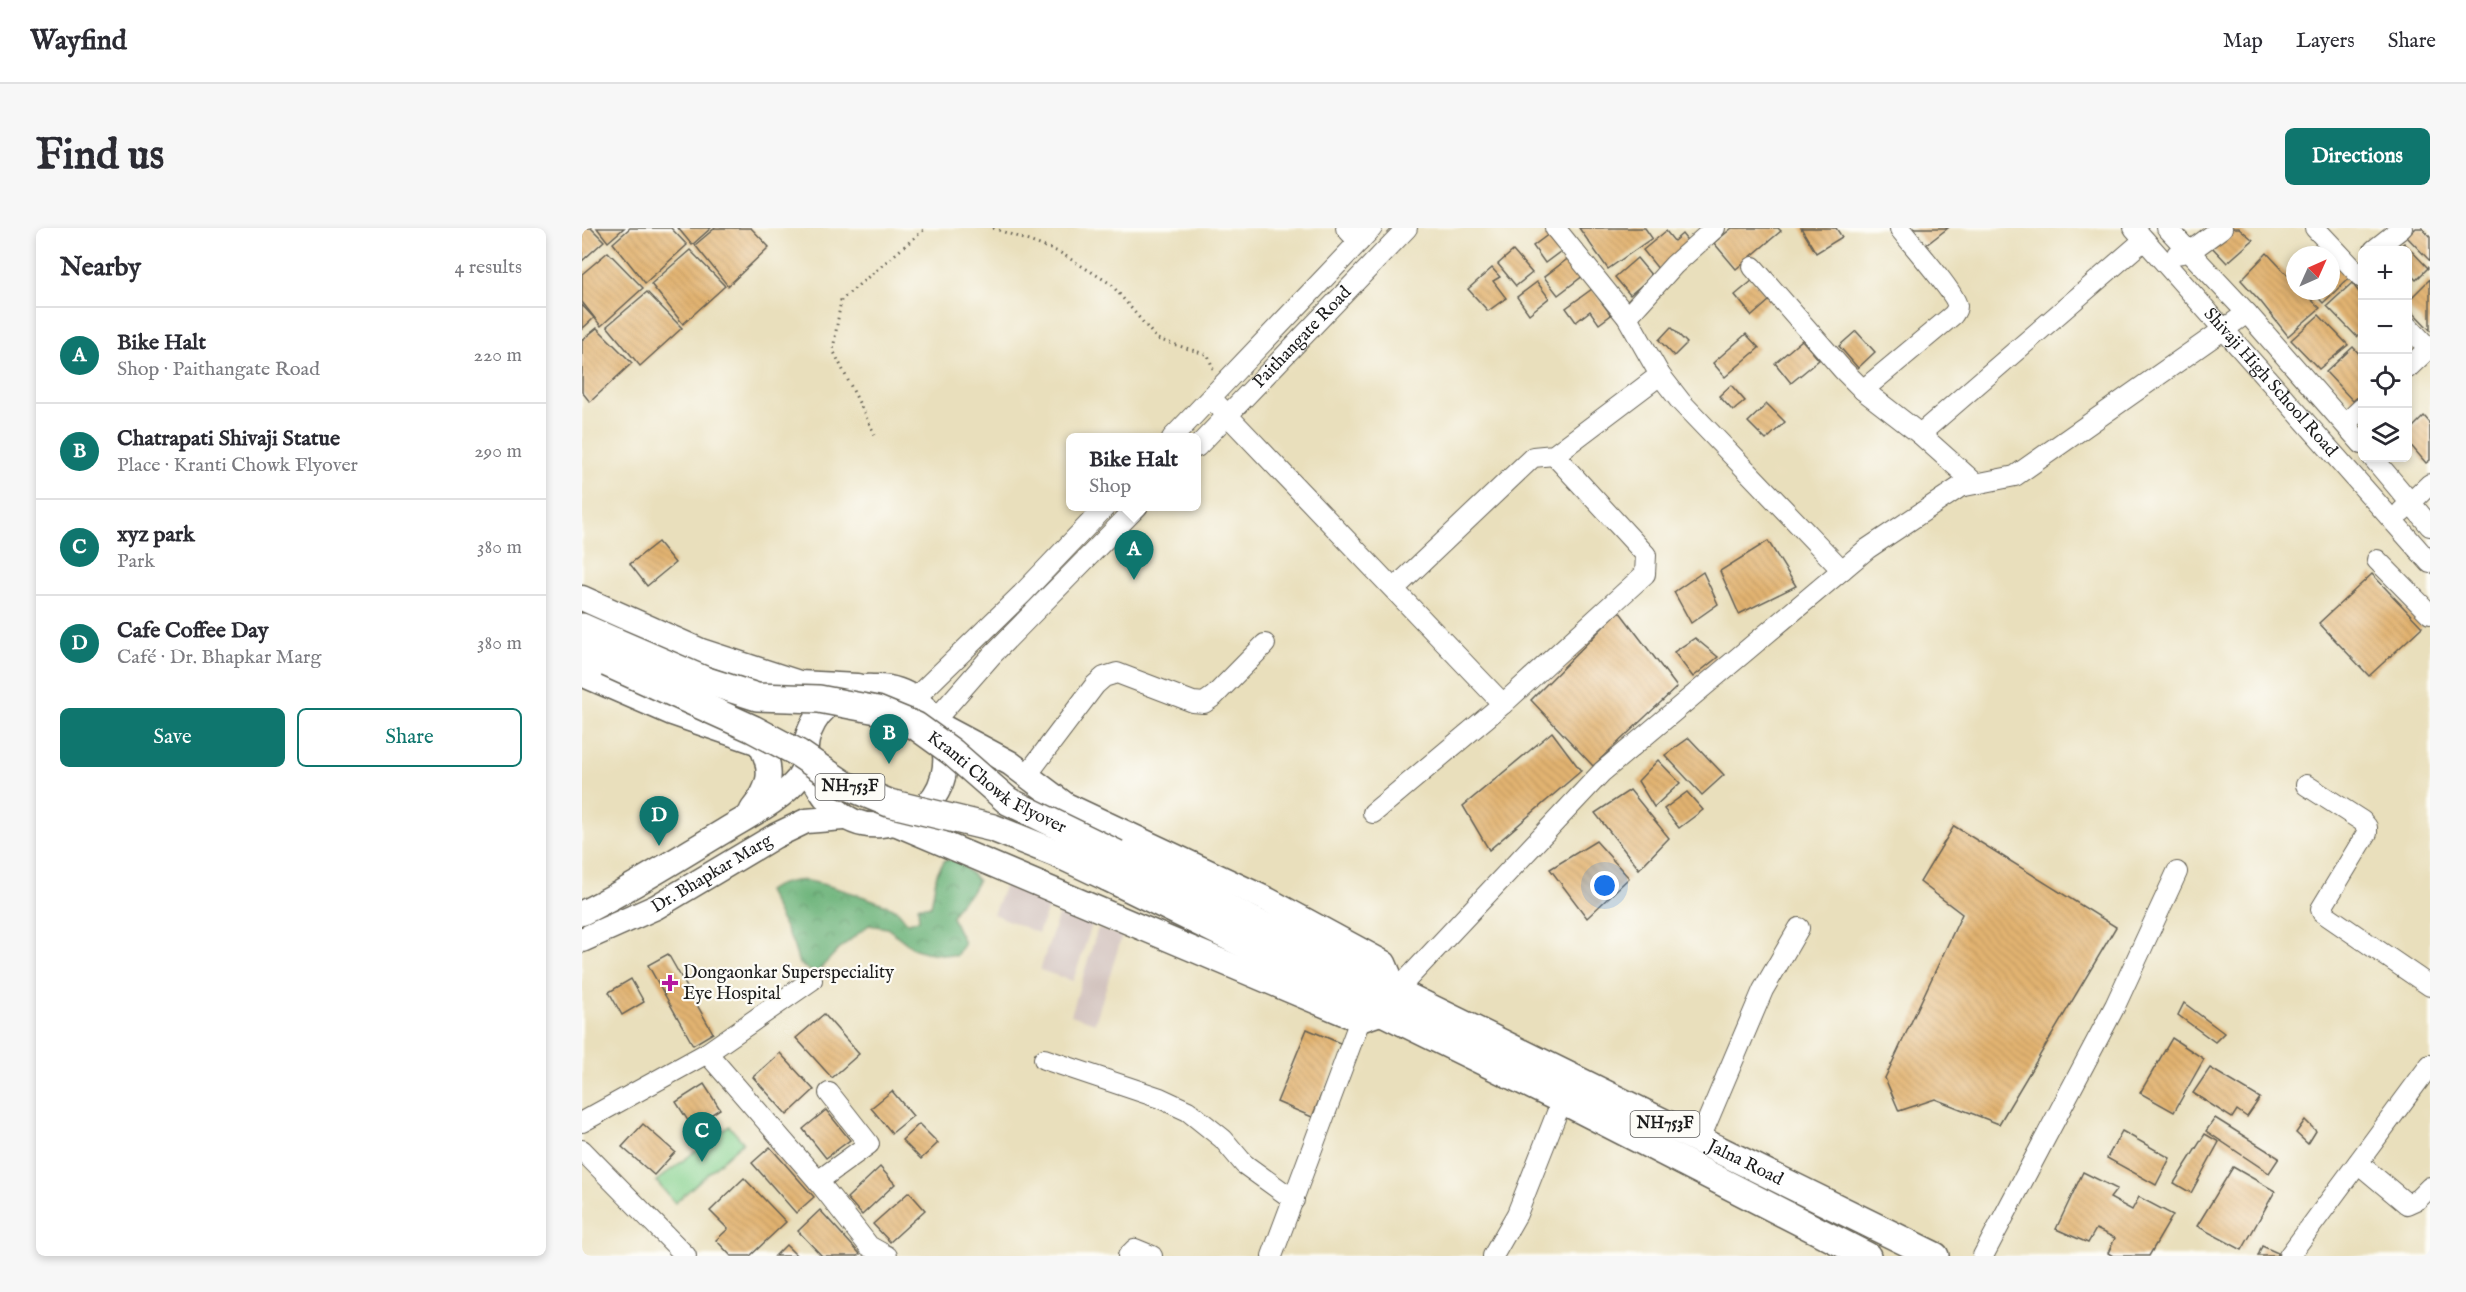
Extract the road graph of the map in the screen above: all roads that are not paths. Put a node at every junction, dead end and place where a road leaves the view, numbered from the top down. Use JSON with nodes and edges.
{"nodes":[{"id":1,"x":1407,"y":228,"type":"edge"},
{"id":2,"x":1555,"y":228,"type":"edge"},
{"id":3,"x":1715,"y":228,"type":"edge"},
{"id":4,"x":2167,"y":228,"type":"edge"},
{"id":5,"x":2222,"y":228,"type":"edge"},
{"id":6,"x":2315,"y":228,"type":"edge"},
{"id":7,"x":2402,"y":228,"type":"edge"},
{"id":8,"x":1900,"y":229,"type":"edge"},
{"id":9,"x":1359,"y":233,"type":"edge"},
{"id":10,"x":2139,"y":234,"type":"edge"},
{"id":11,"x":2379,"y":246,"type":"edge"},
{"id":12,"x":2189,"y":252,"type":"junction"},
{"id":13,"x":2160,"y":258,"type":"junction"},
{"id":14,"x":1753,"y":267,"type":"dead end"},
{"id":15,"x":2358,"y":268,"type":"edge"},
{"id":16,"x":2247,"y":313,"type":"junction"},
{"id":17,"x":1627,"y":317,"type":"junction"},
{"id":18,"x":2224,"y":330,"type":"junction"},
{"id":19,"x":2412,"y":330,"type":"edge"},
{"id":20,"x":2430,"y":349,"type":"edge"},
{"id":21,"x":2412,"y":365,"type":"edge"},
{"id":22,"x":1660,"y":375,"type":"junction"},
{"id":23,"x":1863,"y":390,"type":"junction"},
{"id":24,"x":1215,"y":393,"type":"junction"},
{"id":25,"x":2358,"y":412,"type":"edge"},
{"id":26,"x":1228,"y":416,"type":"junction"},
{"id":27,"x":2346,"y":423,"type":"junction"},
{"id":28,"x":1177,"y":433,"type":"edge"},
{"id":29,"x":1920,"y":434,"type":"junction"},
{"id":30,"x":2358,"y":439,"type":"edge"},
{"id":31,"x":1201,"y":443,"type":"edge"},
{"id":32,"x":1554,"y":455,"type":"junction"},
{"id":33,"x":2376,"y":462,"type":"edge"},
{"id":34,"x":1976,"y":484,"type":"junction"},
{"id":35,"x":2430,"y":484,"type":"edge"},
{"id":36,"x":2410,"y":504,"type":"junction"},
{"id":37,"x":1102,"y":511,"type":"edge"},
{"id":38,"x":1134,"y":511,"type":"edge"},
{"id":39,"x":2392,"y":520,"type":"junction"},
{"id":40,"x":2430,"y":526,"type":"edge"},
{"id":41,"x":2377,"y":560,"type":"dead end"},
{"id":42,"x":2430,"y":563,"type":"edge"},
{"id":43,"x":1842,"y":570,"type":"junction"},
{"id":44,"x":1394,"y":589,"type":"junction"},
{"id":45,"x":582,"y":598,"type":"edge"},
{"id":46,"x":2430,"y":614,"type":"edge"},
{"id":47,"x":582,"y":627,"type":"edge"},
{"id":48,"x":1265,"y":644,"type":"dead end"},
{"id":49,"x":582,"y":653,"type":"edge"},
{"id":50,"x":611,"y":653,"type":"junction"},
{"id":51,"x":582,"y":674,"type":"edge"},
{"id":52,"x":862,"y":687,"type":"junction"},
{"id":53,"x":915,"y":698,"type":"junction"},
{"id":54,"x":1503,"y":704,"type":"junction"},
{"id":55,"x":937,"y":722,"type":"junction"},
{"id":56,"x":760,"y":744,"type":"junction"},
{"id":57,"x":806,"y":763,"type":"junction"},
{"id":58,"x":1027,"y":776,"type":"junction"},
{"id":59,"x":2306,"y":785,"type":"dead end"},
{"id":60,"x":1373,"y":813,"type":"dead end"},
{"id":61,"x":747,"y":816,"type":"junction"},
{"id":62,"x":843,"y":818,"type":"junction"},
{"id":63,"x":897,"y":824,"type":"junction"},
{"id":64,"x":1112,"y":866,"type":"junction"},
{"id":65,"x":2176,"y":872,"type":"dead end"},
{"id":66,"x":584,"y":908,"type":"edge"},
{"id":67,"x":1798,"y":928,"type":"dead end"},
{"id":68,"x":582,"y":940,"type":"edge"},
{"id":69,"x":812,"y":980,"type":"dead end"},
{"id":70,"x":2430,"y":986,"type":"edge"},
{"id":71,"x":1380,"y":1008,"type":"junction"},
{"id":72,"x":707,"y":1053,"type":"junction"},
{"id":73,"x":1044,"y":1059,"type":"dead end"},
{"id":74,"x":2430,"y":1065,"type":"edge"},
{"id":75,"x":829,"y":1094,"type":"dead end"},
{"id":76,"x":1562,"y":1100,"type":"junction"},
{"id":77,"x":582,"y":1122,"type":"edge"},
{"id":78,"x":1699,"y":1141,"type":"junction"},
{"id":79,"x":582,"y":1150,"type":"edge"},
{"id":80,"x":2358,"y":1163,"type":"junction"},
{"id":81,"x":818,"y":1181,"type":"junction"},
{"id":82,"x":2430,"y":1187,"type":"edge"},
{"id":83,"x":1294,"y":1200,"type":"junction"},
{"id":84,"x":686,"y":1256,"type":"edge"},
{"id":85,"x":886,"y":1256,"type":"edge"},
{"id":86,"x":1128,"y":1256,"type":"edge"},
{"id":87,"x":1152,"y":1256,"type":"edge"},
{"id":88,"x":1272,"y":1256,"type":"edge"},
{"id":89,"x":1494,"y":1256,"type":"edge"},
{"id":90,"x":1867,"y":1256,"type":"edge"},
{"id":91,"x":1935,"y":1256,"type":"edge"},
{"id":92,"x":1983,"y":1256,"type":"edge"},
{"id":93,"x":2289,"y":1256,"type":"edge"}],
"edges":[{"from":1,"to":26,"type":"street","name":"Paithangate Road"},
{"from":2,"to":17,"type":"street"},
{"from":3,"to":17,"type":"street"},
{"from":4,"to":12,"type":"street","name":"Shivaji High School Road"},
{"from":5,"to":12,"type":"street"},
{"from":6,"to":15,"type":"street"},
{"from":7,"to":11,"type":"street"},
{"from":8,"to":23,"type":"street"},
{"from":9,"to":24,"type":"street","name":"Paithangate Road"},
{"from":10,"to":13,"type":"street","name":"Shivaji High School Road"},
{"from":10,"to":29,"type":"street"},
{"from":12,"to":13,"type":"street"},
{"from":12,"to":16,"type":"street","name":"Shivaji High School Road"},
{"from":13,"to":18,"type":"street","name":"Shivaji High School Road"},
{"from":14,"to":23,"type":"street"},
{"from":16,"to":18,"type":"street"},
{"from":16,"to":27,"type":"street","name":"Shivaji High School Road"},
{"from":17,"to":22,"type":"street"},
{"from":18,"to":34,"type":"street"},
{"from":18,"to":39,"type":"street","name":"Shivaji High School Road"},
{"from":19,"to":20,"type":"street"},
{"from":20,"to":21,"type":"street"},
{"from":22,"to":32,"type":"street"},
{"from":22,"to":43,"type":"street"},
{"from":23,"to":29,"type":"street"},
{"from":24,"to":26,"type":"street"},
{"from":24,"to":28,"type":"street","name":"Paithangate Road"},
{"from":25,"to":27,"type":"street"},
{"from":26,"to":31,"type":"street","name":"Paithangate Road"},
{"from":26,"to":44,"type":"street"},
{"from":27,"to":30,"type":"street","name":"Shivaji High School Road"},
{"from":29,"to":34,"type":"street"},
{"from":32,"to":44,"type":"street"},
{"from":32,"to":54,"type":"street"},
{"from":33,"to":36,"type":"street"},
{"from":34,"to":43,"type":"street"},
{"from":35,"to":36,"type":"street"},
{"from":36,"to":39,"type":"street"},
{"from":36,"to":40,"type":"street"},
{"from":37,"to":53,"type":"street"},
{"from":38,"to":55,"type":"street"},
{"from":39,"to":42,"type":"street","name":"Shivaji High School Road"},
{"from":41,"to":46,"type":"street"},
{"from":43,"to":71,"type":"street"},
{"from":44,"to":54,"type":"street"},
{"from":45,"to":52,"type":"main road"},
{"from":47,"to":50,"type":"highway","name":"Kranti Chowk Flyover","number":"NH753F"},
{"from":48,"to":58,"type":"street"},
{"from":49,"to":50,"type":"highway","name":"Kranti Chowk Flyover","number":"NH753F"},
{"from":50,"to":64,"type":"highway","name":"Kranti Chowk Flyover","number":"NH753F","bridge":true},
{"from":50,"to":64,"type":"highway","name":"Kranti Chowk Flyover","number":"NH753F","bridge":true},
{"from":51,"to":56,"type":"main road"},
{"from":52,"to":53,"type":"main road"},
{"from":52,"to":57,"type":"main road"},
{"from":53,"to":55,"type":"main road"},
{"from":54,"to":60,"type":"street"},
{"from":55,"to":58,"type":"main road"},
{"from":55,"to":63,"type":"main road"},
{"from":56,"to":57,"type":"main road"},
{"from":56,"to":61,"type":"main road"},
{"from":57,"to":61,"type":"main road"},
{"from":57,"to":62,"type":"main road"},
{"from":58,"to":71,"type":"main road"},
{"from":59,"to":70,"type":"street"},
{"from":61,"to":66,"type":"main road"},
{"from":62,"to":63,"type":"main road"},
{"from":62,"to":68,"type":"main road","name":"Dr. Bhapkar Marg"},
{"from":63,"to":71,"type":"main road"},
{"from":64,"to":71,"type":"highway","name":"Kranti Chowk Flyover","number":"NH753F"},
{"from":65,"to":92,"type":"street"},
{"from":67,"to":78,"type":"street"},
{"from":69,"to":72,"type":"street"},
{"from":71,"to":76,"type":"highway","name":"Jalna Road","number":"NH753F"},
{"from":71,"to":78,"type":"highway","name":"Jalna Road","number":"NH753F"},
{"from":71,"to":83,"type":"street"},
{"from":72,"to":77,"type":"street"},
{"from":72,"to":81,"type":"street"},
{"from":73,"to":83,"type":"street"},
{"from":74,"to":80,"type":"street"},
{"from":75,"to":81,"type":"street"},
{"from":76,"to":89,"type":"street"},
{"from":76,"to":90,"type":"highway","name":"Jalna Road","number":"NH753F"},
{"from":78,"to":91,"type":"highway","name":"Jalna Road","number":"NH753F"},
{"from":79,"to":84,"type":"street"},
{"from":80,"to":82,"type":"street"},
{"from":80,"to":93,"type":"street"},
{"from":81,"to":85,"type":"street"},
{"from":83,"to":88,"type":"street"},
{"from":86,"to":87,"type":"street"}]}
